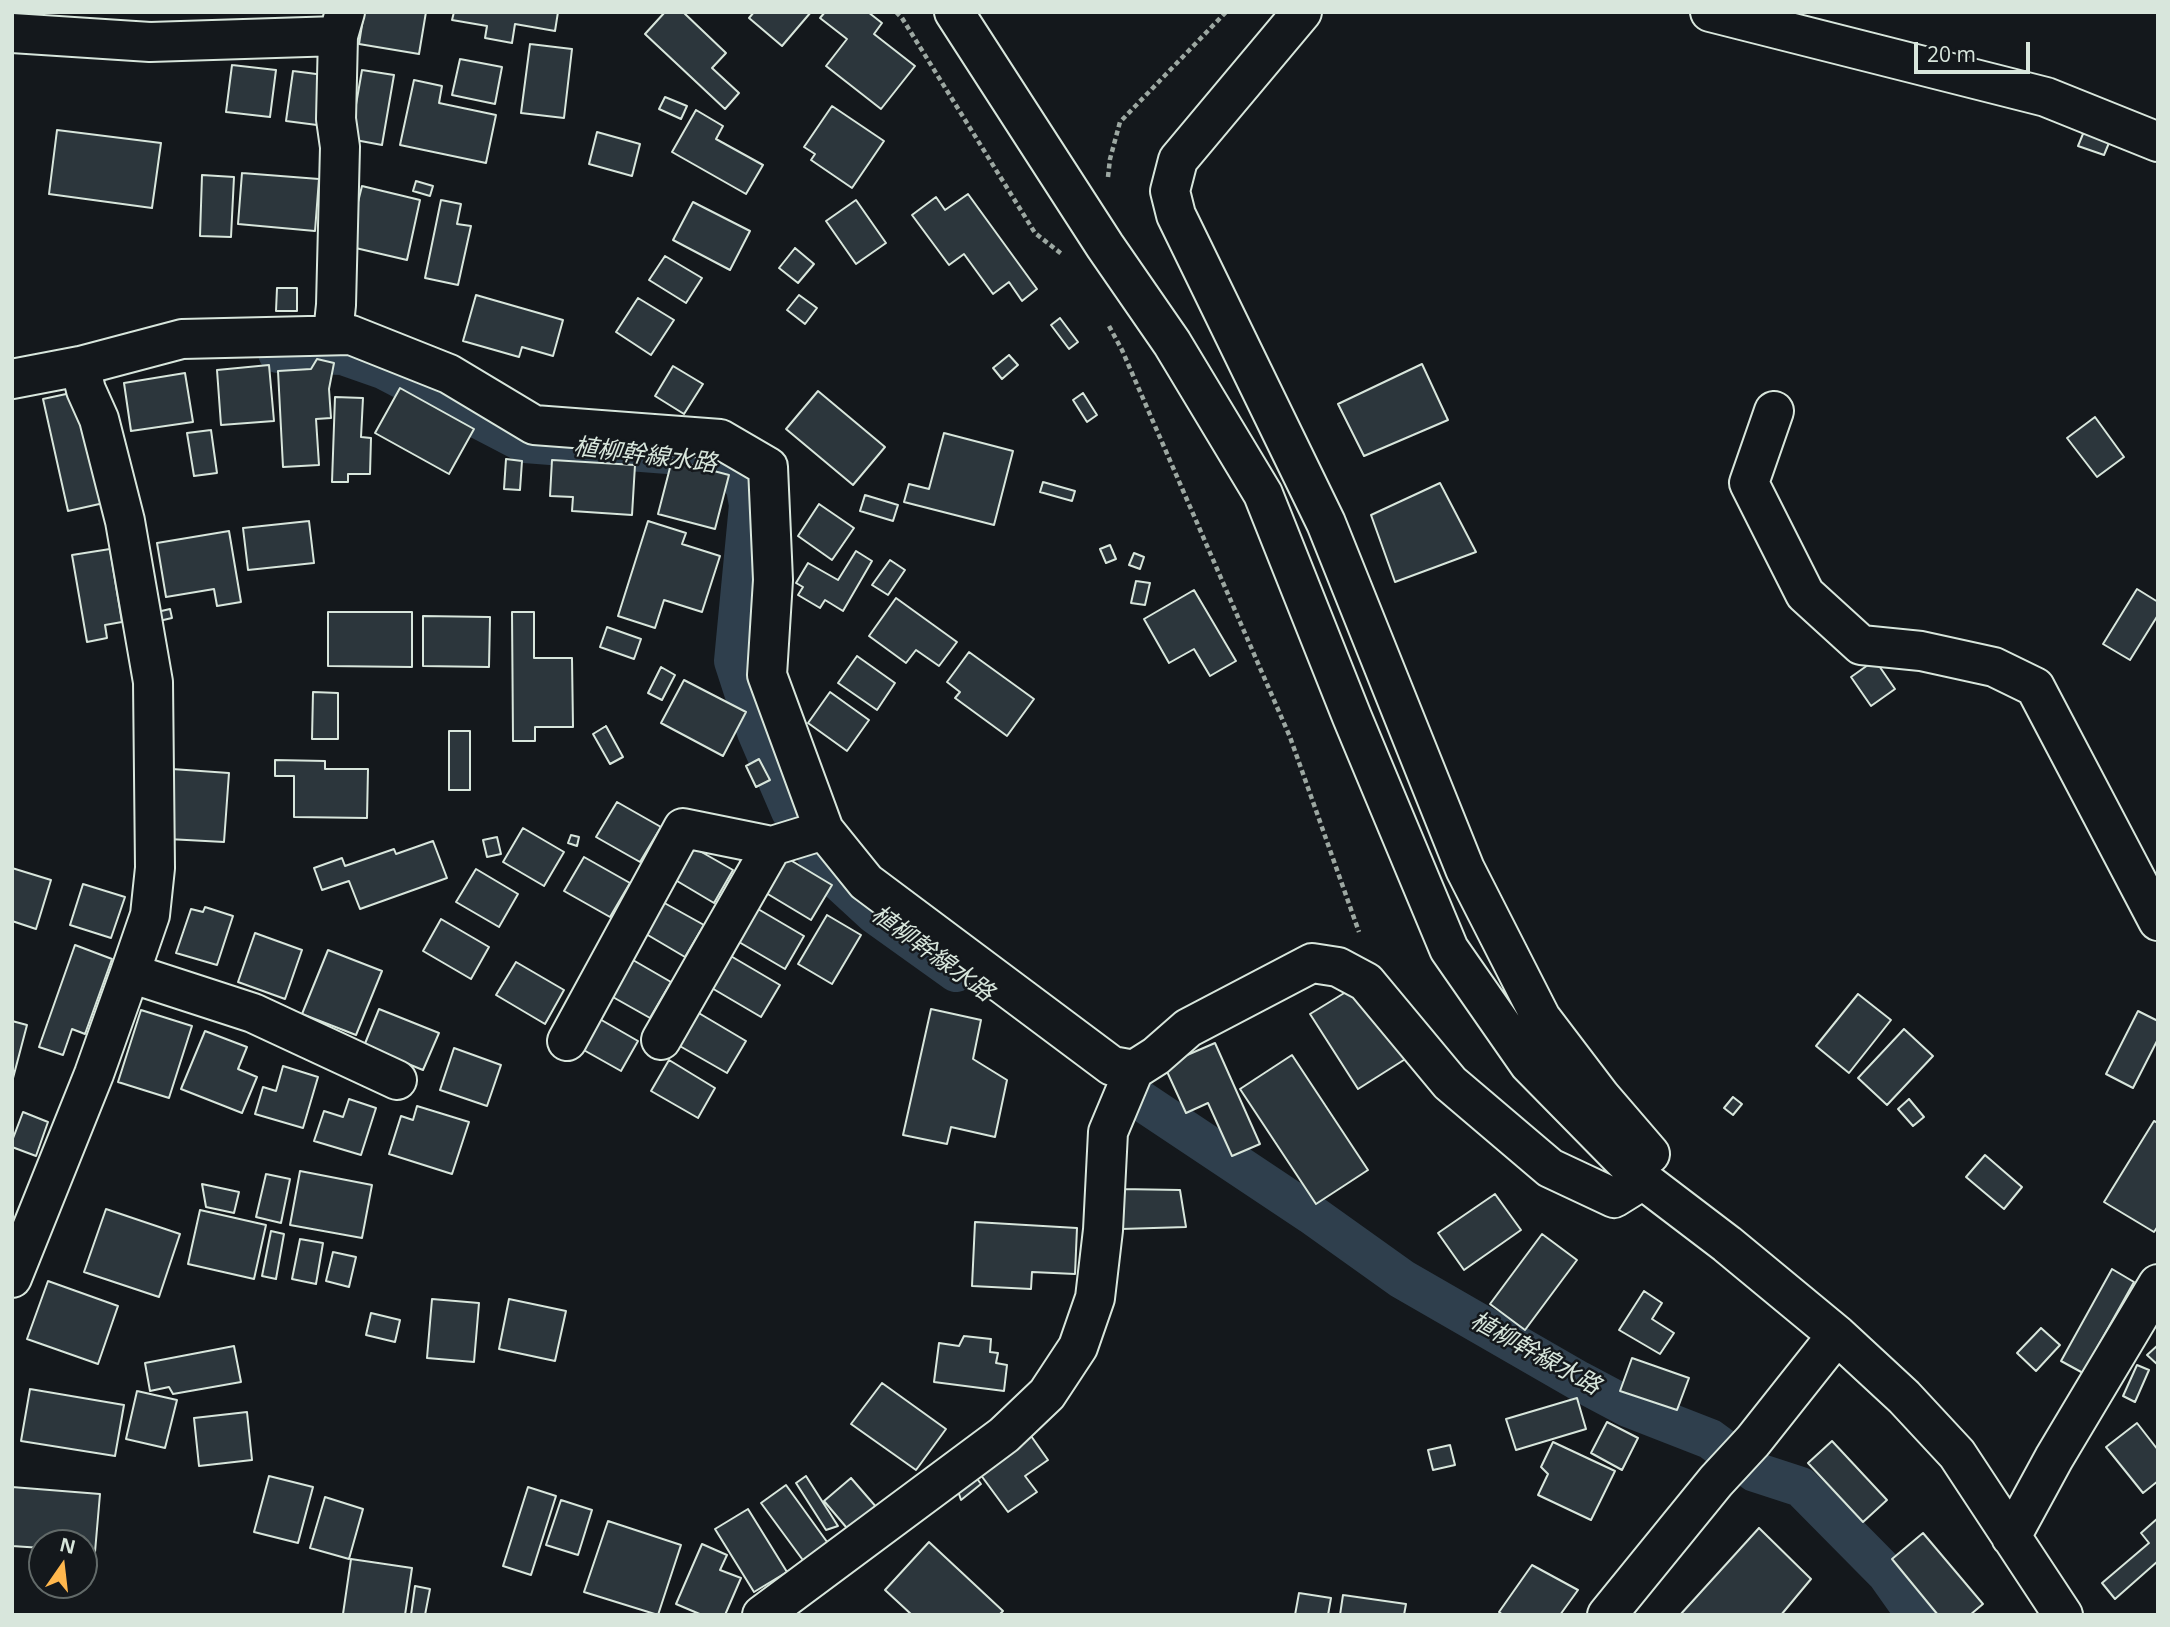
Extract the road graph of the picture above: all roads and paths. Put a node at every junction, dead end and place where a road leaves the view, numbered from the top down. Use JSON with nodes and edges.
{"nodes":[{"id":1,"x":896,"y":12,"type":"edge"},
{"id":2,"x":954,"y":12,"type":"edge"},
{"id":3,"x":1226,"y":12,"type":"edge"},
{"id":4,"x":1302,"y":12,"type":"edge"},
{"id":5,"x":1710,"y":12,"type":"edge"},
{"id":6,"x":341,"y":24,"type":"edge"},
{"id":7,"x":12,"y":33,"type":"edge"},
{"id":8,"x":2158,"y":142,"type":"edge"},
{"id":9,"x":1108,"y":180,"type":"dead end"},
{"id":10,"x":1114,"y":258,"type":"junction"},
{"id":11,"x":1102,"y":314,"type":"dead end"},
{"id":12,"x":333,"y":333,"type":"junction"},
{"id":13,"x":83,"y":377,"type":"junction"},
{"id":14,"x":12,"y":379,"type":"edge"},
{"id":15,"x":1774,"y":411,"type":"dead end"},
{"id":16,"x":802,"y":837,"type":"junction"},
{"id":17,"x":2158,"y":921,"type":"edge"},
{"id":18,"x":1363,"y":940,"type":"dead end"},
{"id":19,"x":130,"y":973,"type":"junction"},
{"id":20,"x":661,"y":1040,"type":"dead end"},
{"id":21,"x":567,"y":1041,"type":"dead end"},
{"id":22,"x":1133,"y":1070,"type":"junction"},
{"id":23,"x":397,"y":1080,"type":"dead end"},
{"id":24,"x":1643,"y":1180,"type":"junction"},
{"id":25,"x":1727,"y":1244,"type":"junction"},
{"id":26,"x":12,"y":1278,"type":"edge"},
{"id":27,"x":2158,"y":1284,"type":"edge"},
{"id":28,"x":1837,"y":1335,"type":"junction"},
{"id":29,"x":2011,"y":1537,"type":"junction"},
{"id":30,"x":762,"y":1615,"type":"edge"},
{"id":31,"x":1607,"y":1615,"type":"edge"},
{"id":32,"x":2063,"y":1615,"type":"edge"}],
"edges":[{"from":1,"to":10,"type":"path"},
{"from":2,"to":10,"type":"street"},
{"from":3,"to":9,"type":"path"},
{"from":4,"to":25,"type":"street"},
{"from":5,"to":8,"type":"street"},
{"from":6,"to":7,"type":"street"},
{"from":6,"to":12,"type":"street"},
{"from":10,"to":24,"type":"street"},
{"from":11,"to":18,"type":"path"},
{"from":12,"to":13,"type":"street"},
{"from":12,"to":16,"type":"street"},
{"from":13,"to":14,"type":"street"},
{"from":13,"to":19,"type":"street"},
{"from":15,"to":17,"type":"street"},
{"from":16,"to":20,"type":"street"},
{"from":16,"to":21,"type":"street"},
{"from":16,"to":22,"type":"street"},
{"from":19,"to":23,"type":"street"},
{"from":19,"to":26,"type":"street"},
{"from":22,"to":24,"type":"street"},
{"from":22,"to":30,"type":"street"},
{"from":24,"to":25,"type":"street"},
{"from":25,"to":28,"type":"street"},
{"from":27,"to":29,"type":"street"},
{"from":28,"to":29,"type":"street"},
{"from":28,"to":31,"type":"street"},
{"from":29,"to":32,"type":"street"}]}
